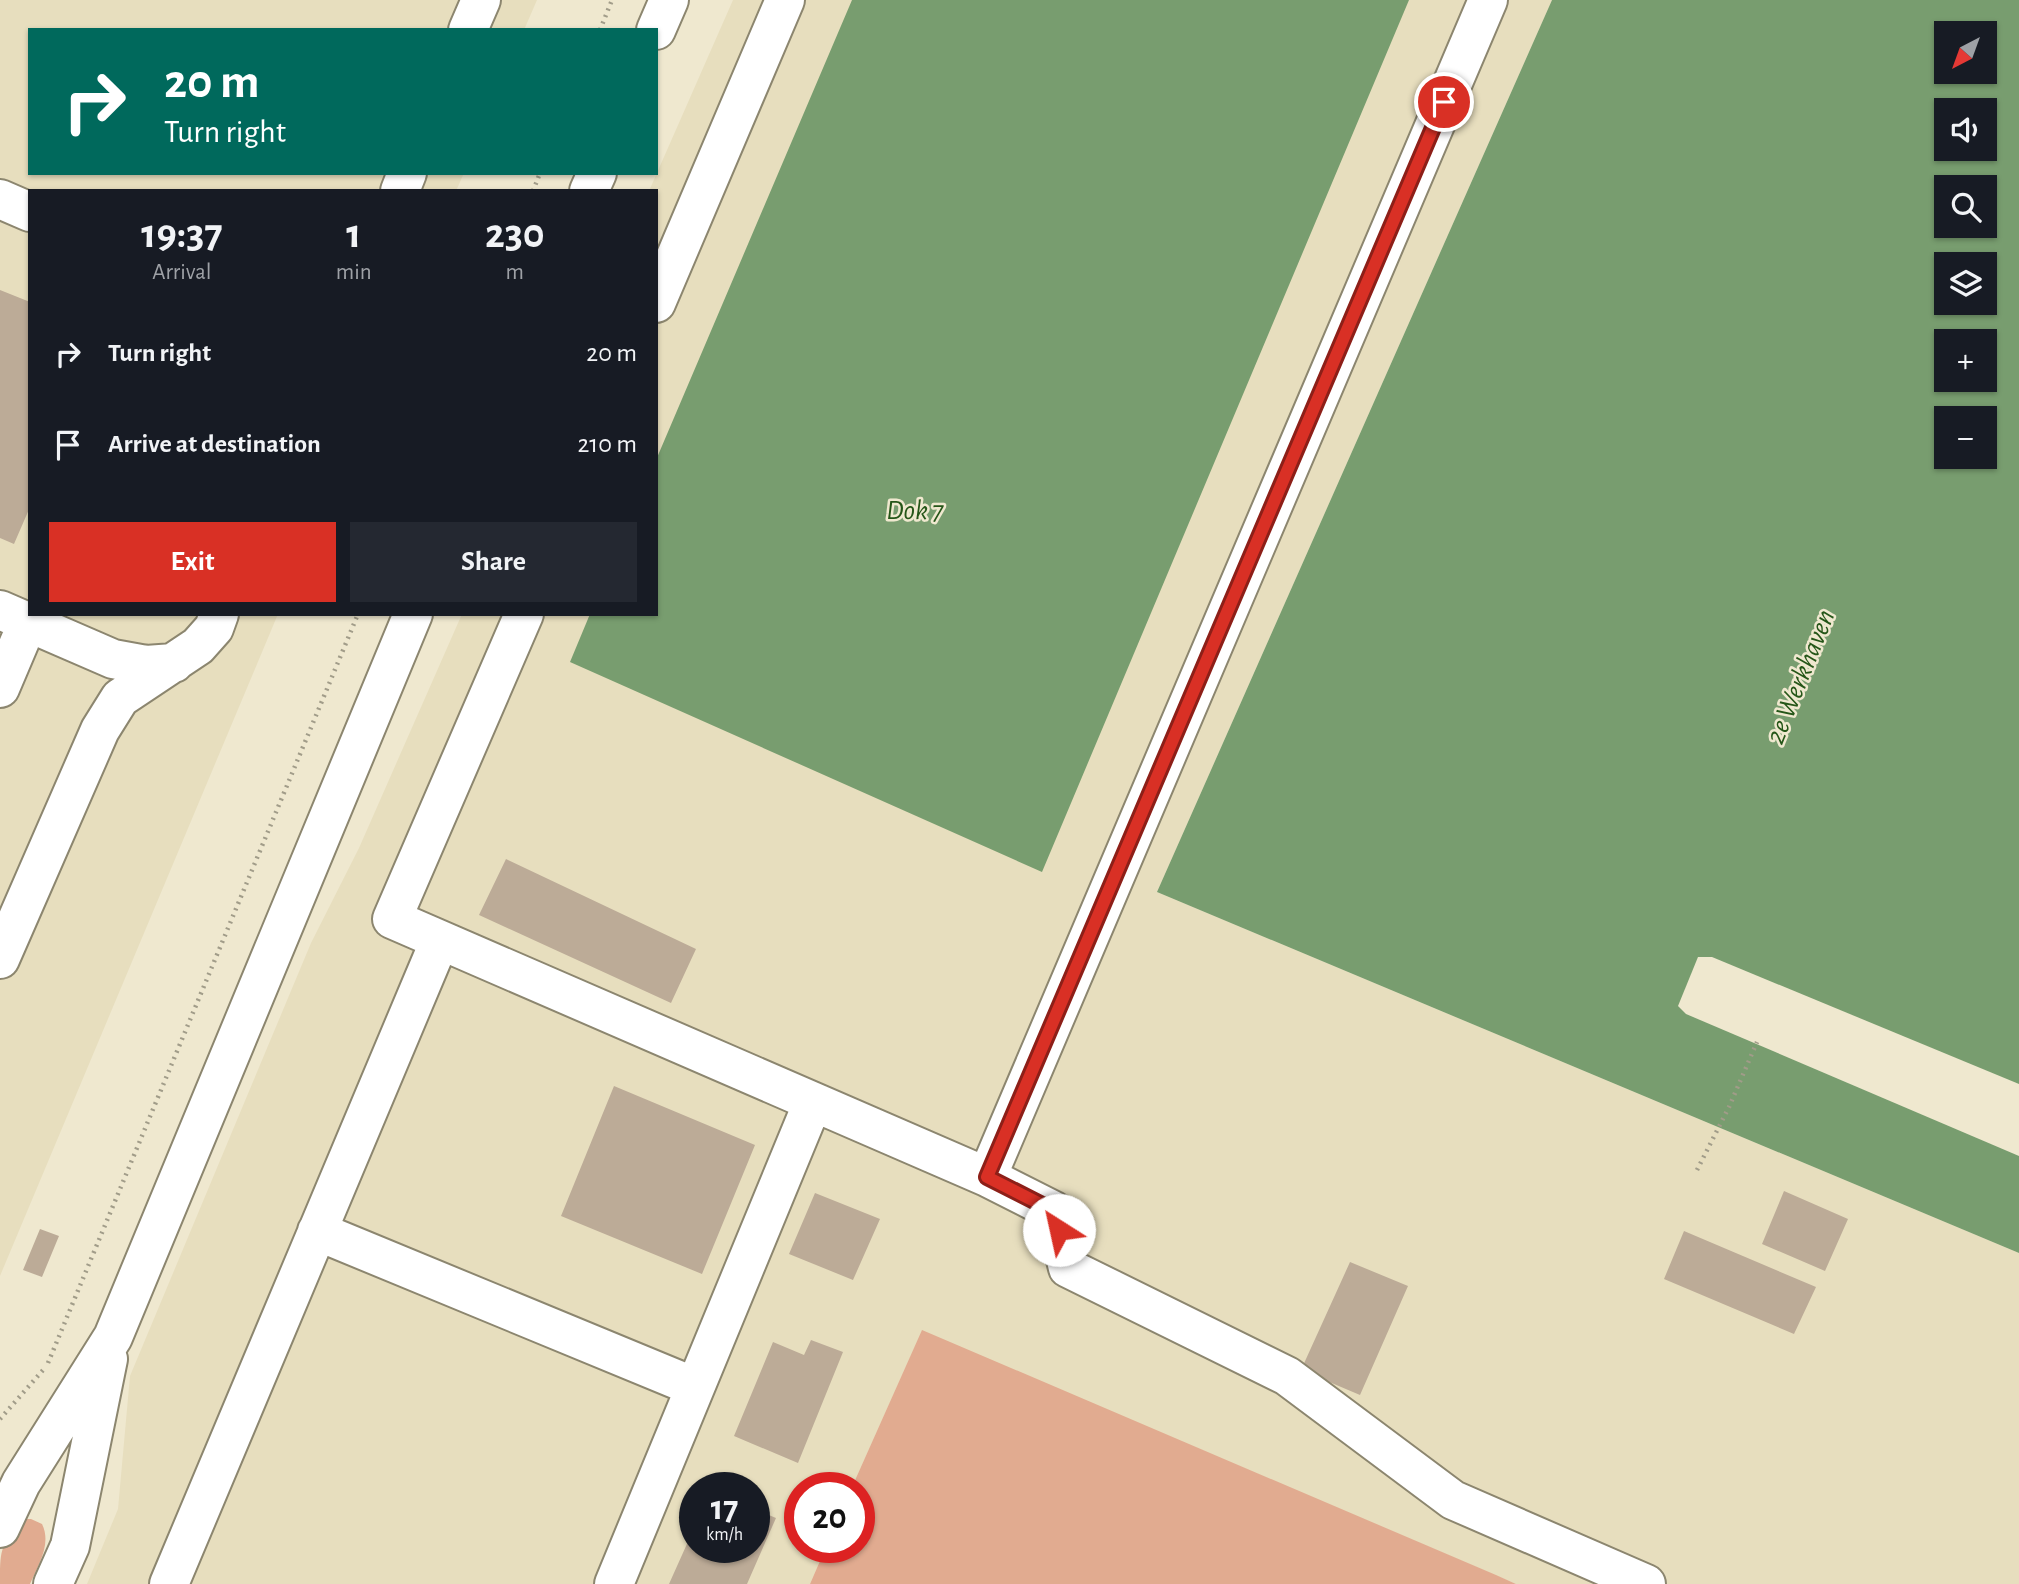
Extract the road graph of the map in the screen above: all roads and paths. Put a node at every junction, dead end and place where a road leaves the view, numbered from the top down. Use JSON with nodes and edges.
{"nodes":[{"id":1,"x":612,"y":0,"type":"edge"},
{"id":2,"x":669,"y":0,"type":"edge"},
{"id":3,"x":785,"y":0,"type":"edge"},
{"id":4,"x":1488,"y":0,"type":"edge"},
{"id":5,"x":601,"y":28,"type":"edge"},
{"id":6,"x":657,"y":28,"type":"edge"},
{"id":7,"x":0,"y":200,"type":"edge"},
{"id":8,"x":28,"y":211,"type":"edge"},
{"id":9,"x":658,"y":298,"type":"edge"},
{"id":10,"x":14,"y":616,"type":"edge"},
{"id":11,"x":218,"y":616,"type":"edge"},
{"id":12,"x":357,"y":616,"type":"edge"},
{"id":13,"x":412,"y":616,"type":"edge"},
{"id":14,"x":523,"y":616,"type":"edge"},
{"id":15,"x":174,"y":663,"type":"junction"},
{"id":16,"x":0,"y":688,"type":"edge"},
{"id":17,"x":440,"y":940,"type":"junction"},
{"id":18,"x":0,"y":960,"type":"edge"},
{"id":19,"x":1757,"y":1042,"type":"dead end"},
{"id":20,"x":813,"y":1102,"type":"junction"},
{"id":21,"x":1697,"y":1170,"type":"dead end"},
{"id":22,"x":987,"y":1177,"type":"junction"},
{"id":23,"x":317,"y":1231,"type":"junction"},
{"id":24,"x":113,"y":1337,"type":"junction"},
{"id":25,"x":695,"y":1387,"type":"junction"},
{"id":26,"x":0,"y":1419,"type":"edge"},
{"id":27,"x":0,"y":1528,"type":"edge"},
{"id":28,"x":53,"y":1584,"type":"edge"},
{"id":29,"x":169,"y":1584,"type":"edge"},
{"id":30,"x":614,"y":1584,"type":"edge"},
{"id":31,"x":1646,"y":1584,"type":"edge"}],
"edges":[{"from":1,"to":5,"type":"path"},
{"from":2,"to":6,"type":"lane"},
{"from":3,"to":9,"type":"lane"},
{"from":4,"to":22,"type":"lane"},
{"from":7,"to":8,"type":"lane"},
{"from":10,"to":15,"type":"lane"},
{"from":10,"to":16,"type":"lane"},
{"from":11,"to":15,"type":"lane"},
{"from":12,"to":26,"type":"path"},
{"from":13,"to":24,"type":"lane"},
{"from":14,"to":17,"type":"lane"},
{"from":15,"to":18,"type":"lane"},
{"from":17,"to":20,"type":"lane"},
{"from":17,"to":23,"type":"lane"},
{"from":19,"to":21,"type":"path"},
{"from":20,"to":22,"type":"lane"},
{"from":20,"to":25,"type":"lane"},
{"from":22,"to":31,"type":"lane"},
{"from":23,"to":25,"type":"lane"},
{"from":23,"to":29,"type":"lane"},
{"from":24,"to":27,"type":"lane"},
{"from":24,"to":28,"type":"lane"},
{"from":25,"to":30,"type":"lane"}]}
